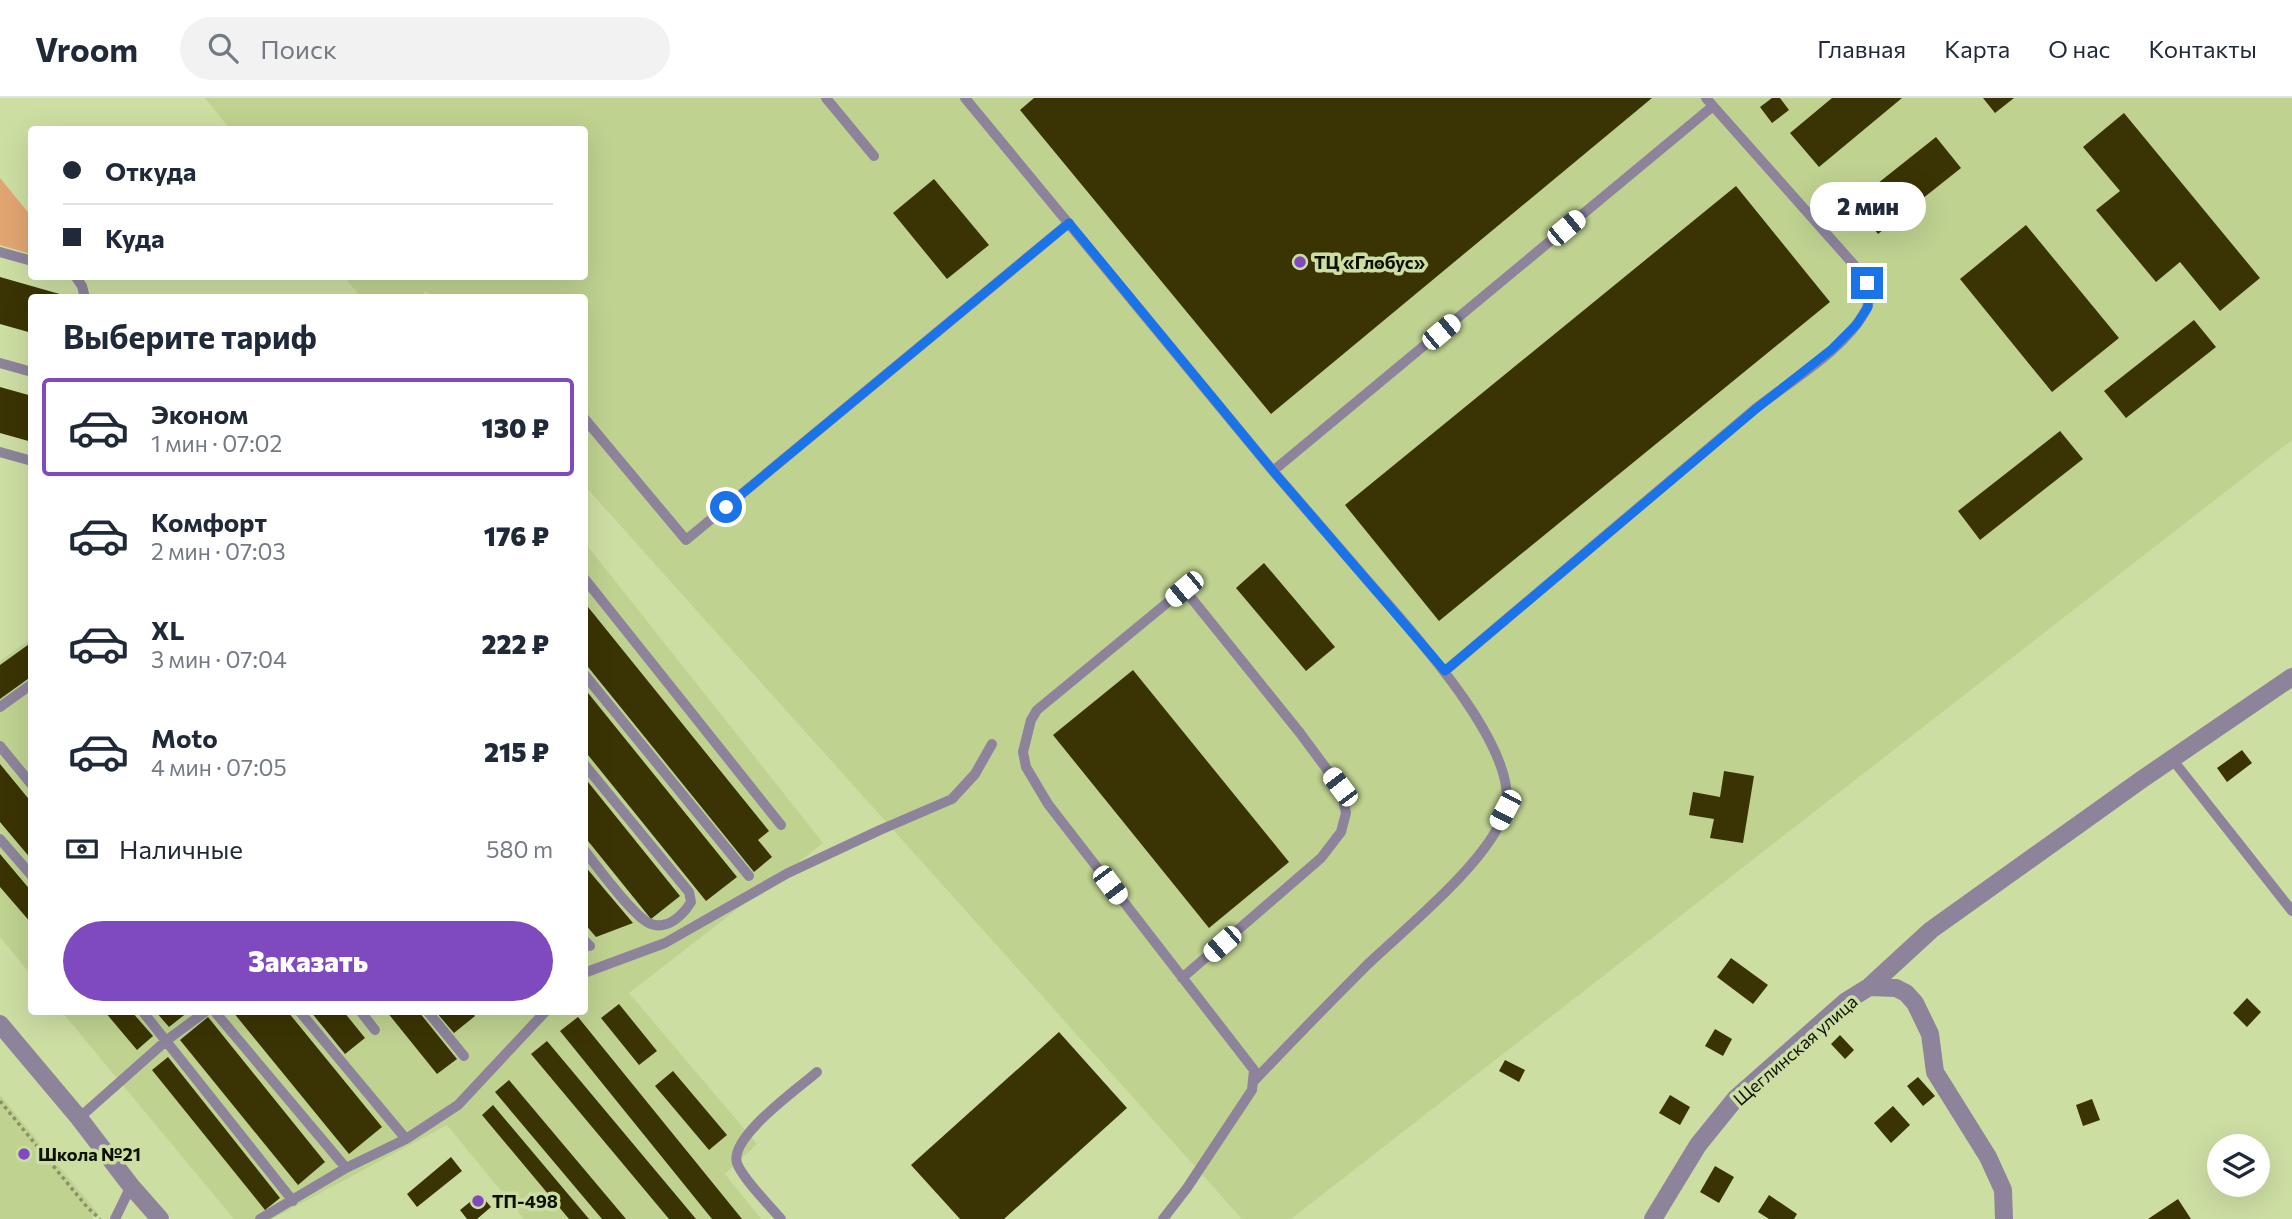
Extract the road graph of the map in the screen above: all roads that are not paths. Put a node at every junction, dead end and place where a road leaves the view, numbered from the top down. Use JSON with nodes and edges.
{"nodes":[{"id":1,"x":826,"y":98,"type":"edge"},
{"id":2,"x":965,"y":98,"type":"edge"},
{"id":3,"x":1710,"y":102,"type":"edge"},
{"id":4,"x":874,"y":156,"type":"dead end"},
{"id":5,"x":1069,"y":223,"type":"junction"},
{"id":6,"x":0,"y":252,"type":"edge"},
{"id":7,"x":28,"y":260,"type":"edge"},
{"id":8,"x":0,"y":363,"type":"edge"},
{"id":9,"x":28,"y":371,"type":"edge"},
{"id":10,"x":588,"y":423,"type":"edge"},
{"id":11,"x":0,"y":452,"type":"edge"},
{"id":12,"x":28,"y":460,"type":"edge"},
{"id":13,"x":1273,"y":471,"type":"junction"},
{"id":14,"x":588,"y":583,"type":"edge"},
{"id":15,"x":1445,"y":671,"type":"junction"},
{"id":16,"x":2292,"y":677,"type":"edge"},
{"id":17,"x":588,"y":679,"type":"edge"},
{"id":18,"x":28,"y":687,"type":"edge"},
{"id":19,"x":0,"y":707,"type":"edge"},
{"id":20,"x":992,"y":744,"type":"dead end"},
{"id":21,"x":0,"y":746,"type":"edge"},
{"id":22,"x":2172,"y":759,"type":"junction"},
{"id":23,"x":588,"y":769,"type":"edge"},
{"id":24,"x":28,"y":780,"type":"edge"},
{"id":25,"x":781,"y":825,"type":"dead end"},
{"id":26,"x":0,"y":839,"type":"edge"},
{"id":27,"x":588,"y":855,"type":"edge"},
{"id":28,"x":28,"y":872,"type":"edge"},
{"id":29,"x":748,"y":876,"type":"dead end"},
{"id":30,"x":2292,"y":911,"type":"edge"},
{"id":31,"x":588,"y":972,"type":"edge"},
{"id":32,"x":1182,"y":978,"type":"junction"},
{"id":33,"x":1869,"y":987,"type":"junction"},
{"id":34,"x":146,"y":1015,"type":"edge"},
{"id":35,"x":201,"y":1015,"type":"edge"},
{"id":36,"x":218,"y":1015,"type":"edge"},
{"id":37,"x":303,"y":1015,"type":"edge"},
{"id":38,"x":362,"y":1015,"type":"edge"},
{"id":39,"x":430,"y":1015,"type":"edge"},
{"id":40,"x":542,"y":1015,"type":"edge"},
{"id":41,"x":0,"y":1024,"type":"edge"},
{"id":42,"x":375,"y":1030,"type":"dead end"},
{"id":43,"x":167,"y":1040,"type":"junction"},
{"id":44,"x":464,"y":1056,"type":"dead end"},
{"id":45,"x":817,"y":1072,"type":"dead end"},
{"id":46,"x":1253,"y":1082,"type":"junction"},
{"id":47,"x":79,"y":1118,"type":"junction"},
{"id":48,"x":407,"y":1139,"type":"junction"},
{"id":49,"x":346,"y":1168,"type":"junction"},
{"id":50,"x":131,"y":1186,"type":"junction"},
{"id":51,"x":293,"y":1201,"type":"junction"},
{"id":52,"x":115,"y":1219,"type":"edge"},
{"id":53,"x":160,"y":1219,"type":"edge"},
{"id":54,"x":260,"y":1219,"type":"edge"},
{"id":55,"x":781,"y":1219,"type":"edge"},
{"id":56,"x":1163,"y":1219,"type":"edge"},
{"id":57,"x":1653,"y":1219,"type":"edge"},
{"id":58,"x":2004,"y":1219,"type":"edge"}],
"edges":[{"from":1,"to":4,"type":"lane"},
{"from":2,"to":5,"type":"lane"},
{"from":3,"to":13,"type":"lane"},
{"from":3,"to":15,"type":"lane"},
{"from":5,"to":10,"type":"lane"},
{"from":5,"to":13,"type":"lane"},
{"from":6,"to":7,"type":"lane"},
{"from":8,"to":9,"type":"lane"},
{"from":11,"to":12,"type":"lane"},
{"from":13,"to":15,"type":"lane"},
{"from":14,"to":25,"type":"lane"},
{"from":15,"to":46,"type":"lane"},
{"from":16,"to":22,"type":"street","name":"Щеглинская улица"},
{"from":17,"to":29,"type":"lane"},
{"from":18,"to":19,"type":"lane"},
{"from":20,"to":31,"type":"lane"},
{"from":21,"to":24,"type":"lane"},
{"from":22,"to":30,"type":"lane"},
{"from":22,"to":33,"type":"street","name":"Щеглинская улица"},
{"from":23,"to":27,"type":"lane"},
{"from":26,"to":28,"type":"lane"},
{"from":32,"to":32,"type":"lane"},
{"from":32,"to":46,"type":"lane"},
{"from":33,"to":57,"type":"street","name":"Щеглинская улица"},
{"from":33,"to":58,"type":"street"},
{"from":34,"to":43,"type":"lane"},
{"from":35,"to":43,"type":"lane"},
{"from":36,"to":49,"type":"lane"},
{"from":37,"to":48,"type":"lane"},
{"from":38,"to":42,"type":"lane"},
{"from":39,"to":44,"type":"lane"},
{"from":40,"to":48,"type":"lane"},
{"from":41,"to":47,"type":"street"},
{"from":43,"to":47,"type":"lane"},
{"from":43,"to":51,"type":"lane"},
{"from":45,"to":55,"type":"lane"},
{"from":46,"to":56,"type":"lane"},
{"from":47,"to":50,"type":"street"},
{"from":48,"to":49,"type":"lane"},
{"from":49,"to":51,"type":"lane"},
{"from":50,"to":52,"type":"lane"},
{"from":50,"to":53,"type":"street"},
{"from":51,"to":54,"type":"lane"}]}
